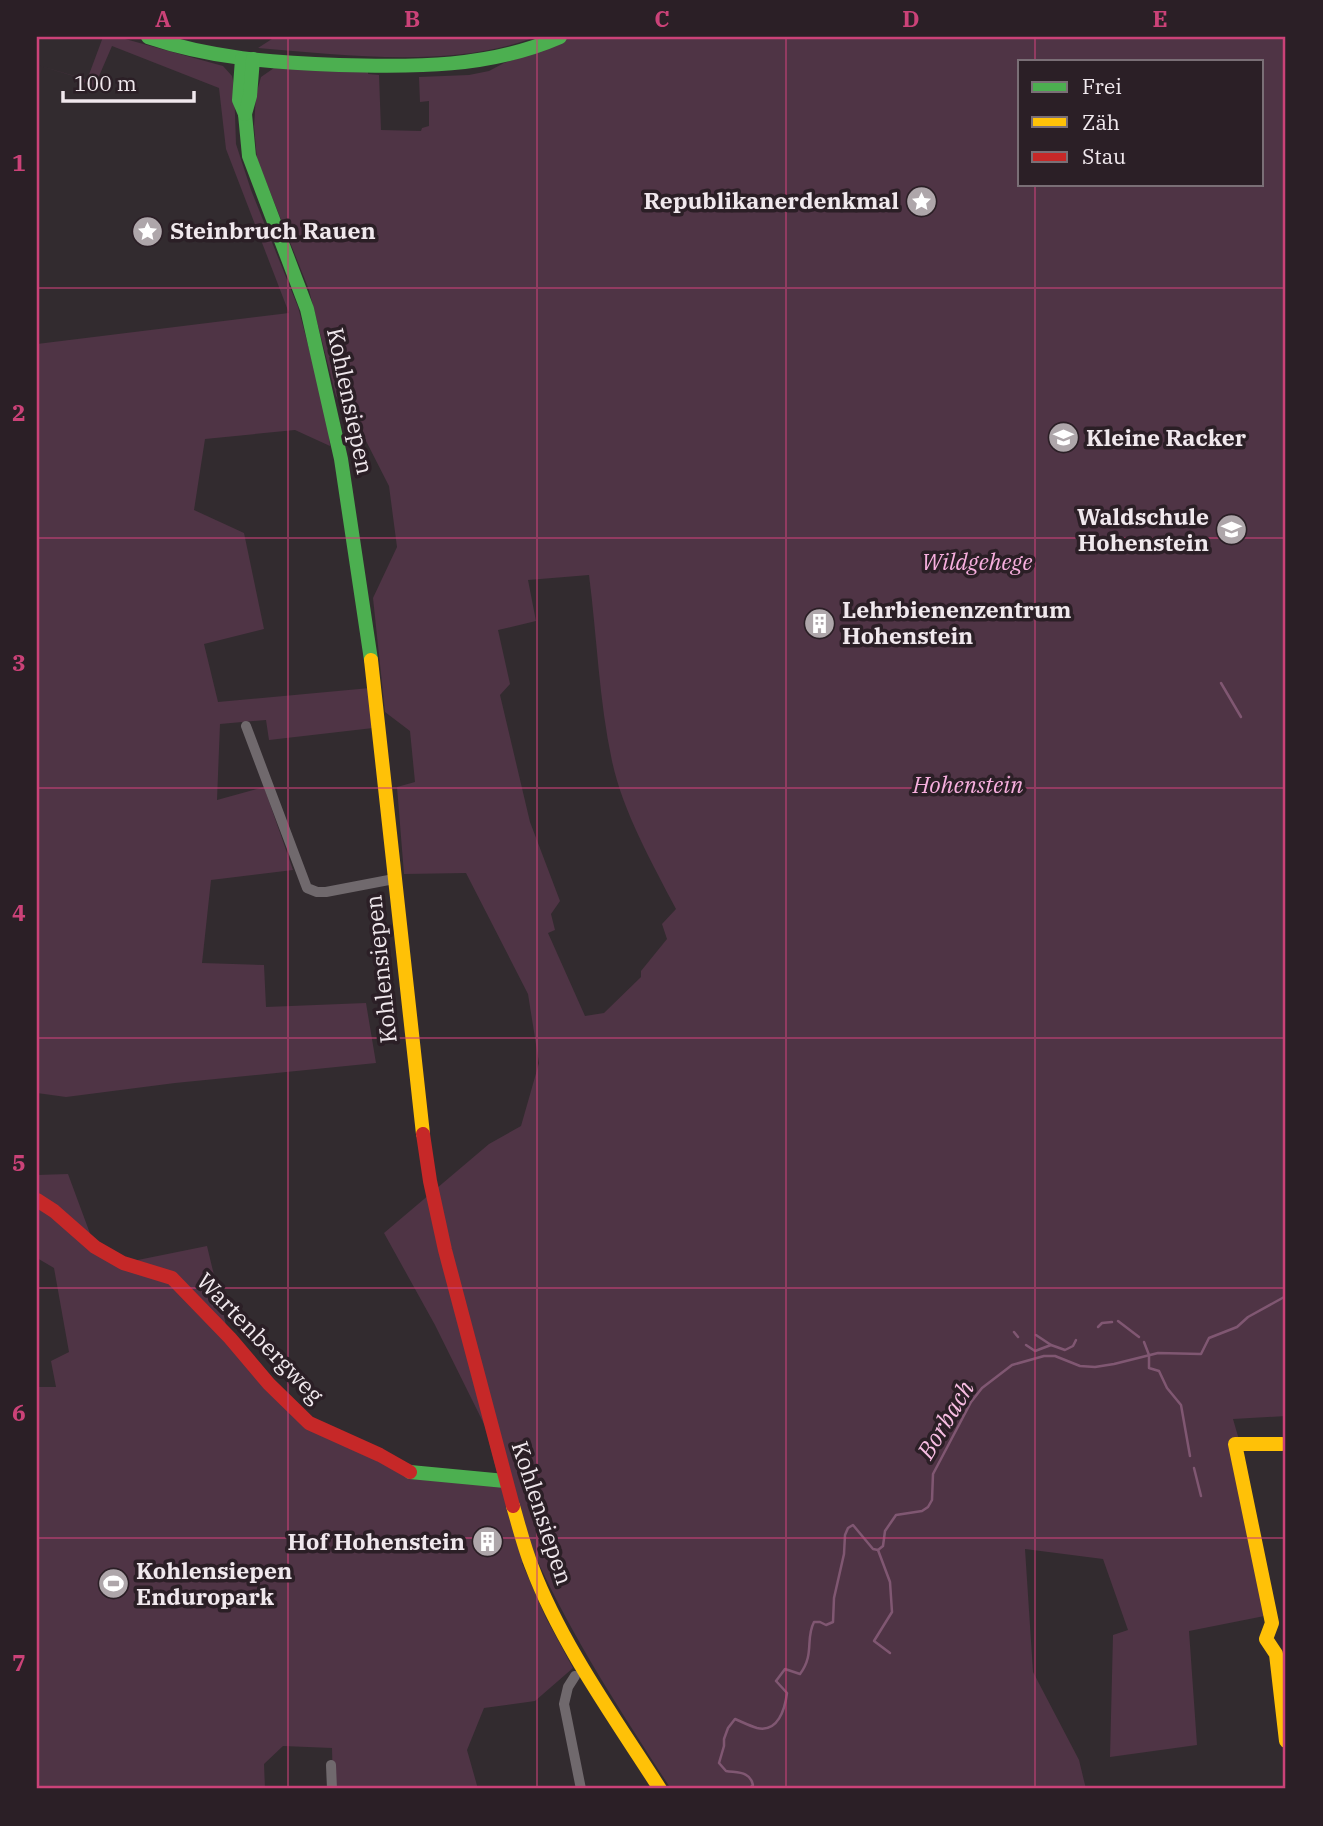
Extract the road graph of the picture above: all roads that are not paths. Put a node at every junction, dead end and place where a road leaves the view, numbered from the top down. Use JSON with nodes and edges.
{"nodes":[{"id":1,"x":148,"y":37,"type":"edge"},
{"id":2,"x":560,"y":37,"type":"edge"},
{"id":3,"x":247,"y":59,"type":"junction"},
{"id":4,"x":246,"y":726,"type":"dead end"},
{"id":5,"x":394,"y":879,"type":"junction"},
{"id":6,"x":37,"y":1200,"type":"edge"},
{"id":7,"x":1282,"y":1444,"type":"dead end"},
{"id":8,"x":505,"y":1481,"type":"junction"},
{"id":9,"x":575,"y":1676,"type":"dead end"},
{"id":10,"x":1286,"y":1741,"type":"edge"},
{"id":11,"x":331,"y":1765,"type":"dead end"},
{"id":12,"x":332,"y":1789,"type":"edge"},
{"id":13,"x":581,"y":1789,"type":"edge"},
{"id":14,"x":660,"y":1789,"type":"edge"}],
"edges":[{"from":1,"to":3,"type":"street"},
{"from":2,"to":3,"type":"street"},
{"from":3,"to":5,"type":"street","name":"Kohlensiepen"},
{"from":4,"to":5,"type":"street"},
{"from":5,"to":8,"type":"street","name":"Kohlensiepen"},
{"from":6,"to":8,"type":"street","name":"Wartenbergweg"},
{"from":7,"to":10,"type":"street"},
{"from":8,"to":14,"type":"street","name":"Kohlensiepen"},
{"from":9,"to":13,"type":"street"},
{"from":11,"to":12,"type":"street"}]}
